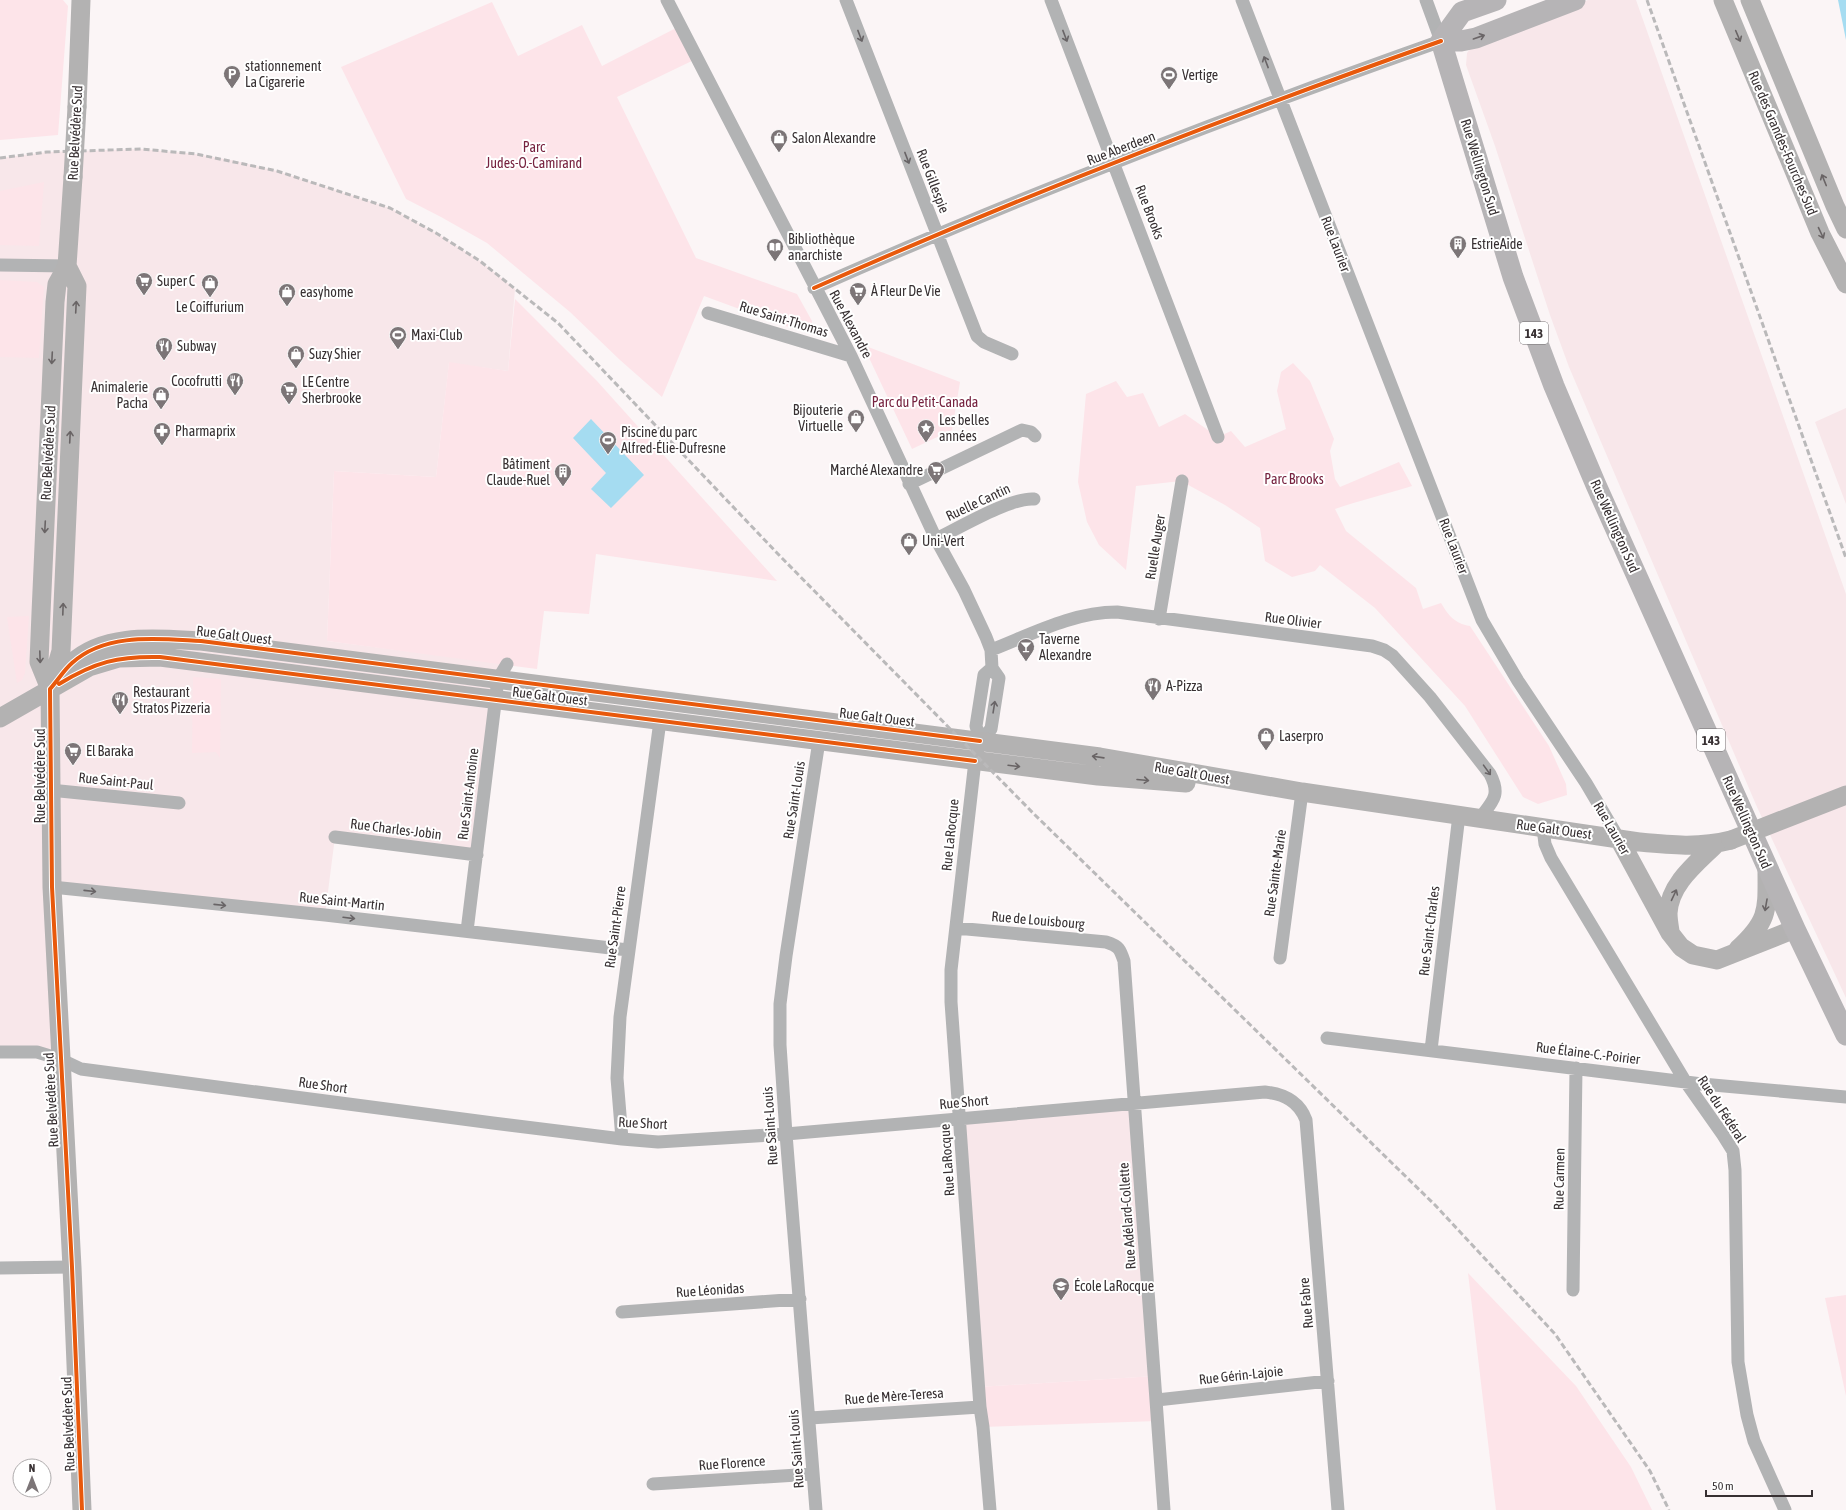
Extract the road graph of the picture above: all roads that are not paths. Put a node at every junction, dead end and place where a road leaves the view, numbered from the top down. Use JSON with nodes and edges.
{"nodes":[{"id":1,"x":81,"y":0,"type":"edge"},
{"id":2,"x":667,"y":0,"type":"edge"},
{"id":3,"x":846,"y":0,"type":"edge"},
{"id":4,"x":1051,"y":0,"type":"edge"},
{"id":5,"x":1242,"y":0,"type":"edge"},
{"id":6,"x":1426,"y":0,"type":"edge"},
{"id":7,"x":1496,"y":0,"type":"edge"},
{"id":8,"x":1575,"y":0,"type":"edge"},
{"id":9,"x":1723,"y":0,"type":"edge"},
{"id":10,"x":1750,"y":0,"type":"edge"},
{"id":11,"x":1441,"y":41,"type":"junction"},
{"id":12,"x":1280,"y":98,"type":"junction"},
{"id":13,"x":1113,"y":163,"type":"junction"},
{"id":14,"x":1846,"y":229,"type":"edge"},
{"id":15,"x":936,"y":234,"type":"junction"},
{"id":16,"x":0,"y":264,"type":"edge"},
{"id":17,"x":67,"y":266,"type":"junction"},
{"id":18,"x":1846,"y":284,"type":"edge"},
{"id":19,"x":814,"y":288,"type":"junction"},
{"id":20,"x":708,"y":313,"type":"dead end"},
{"id":21,"x":1012,"y":354,"type":"dead end"},
{"id":22,"x":850,"y":356,"type":"junction"},
{"id":23,"x":1035,"y":436,"type":"dead end"},
{"id":24,"x":1218,"y":437,"type":"dead end"},
{"id":25,"x":1182,"y":481,"type":"dead end"},
{"id":26,"x":909,"y":484,"type":"junction"},
{"id":27,"x":1034,"y":499,"type":"dead end"},
{"id":28,"x":936,"y":539,"type":"junction"},
{"id":29,"x":1159,"y":619,"type":"junction"},
{"id":30,"x":991,"y":650,"type":"junction"},
{"id":31,"x":502,"y":672,"type":"junction"},
{"id":32,"x":50,"y":689,"type":"junction"},
{"id":33,"x":495,"y":700,"type":"junction"},
{"id":34,"x":0,"y":718,"type":"edge"},
{"id":35,"x":660,"y":721,"type":"junction"},
{"id":36,"x":819,"y":741,"type":"junction"},
{"id":37,"x":980,"y":742,"type":"junction"},
{"id":38,"x":975,"y":761,"type":"junction"},
{"id":39,"x":50,"y":790,"type":"junction"},
{"id":40,"x":1302,"y":792,"type":"junction"},
{"id":41,"x":1846,"y":795,"type":"edge"},
{"id":42,"x":179,"y":803,"type":"dead end"},
{"id":43,"x":1459,"y":815,"type":"junction"},
{"id":44,"x":1480,"y":818,"type":"junction"},
{"id":45,"x":1543,"y":828,"type":"junction"},
{"id":46,"x":335,"y":837,"type":"dead end"},
{"id":47,"x":1619,"y":839,"type":"junction"},
{"id":48,"x":1724,"y":842,"type":"junction"},
{"id":49,"x":477,"y":855,"type":"junction"},
{"id":50,"x":1768,"y":866,"type":"junction"},
{"id":51,"x":52,"y":888,"type":"junction"},
{"id":52,"x":956,"y":928,"type":"junction"},
{"id":53,"x":1795,"y":929,"type":"junction"},
{"id":54,"x":467,"y":932,"type":"junction"},
{"id":55,"x":1670,"y":933,"type":"junction"},
{"id":56,"x":1116,"y":945,"type":"joint"},
{"id":57,"x":628,"y":950,"type":"junction"},
{"id":58,"x":1729,"y":957,"type":"junction"},
{"id":59,"x":1280,"y":958,"type":"dead end"},
{"id":60,"x":1846,"y":1035,"type":"edge"},
{"id":61,"x":1327,"y":1038,"type":"dead end"},
{"id":62,"x":1431,"y":1050,"type":"junction"},
{"id":63,"x":0,"y":1052,"type":"edge"},
{"id":64,"x":60,"y":1059,"type":"junction"},
{"id":65,"x":1576,"y":1068,"type":"junction"},
{"id":66,"x":1685,"y":1082,"type":"junction"},
{"id":67,"x":1846,"y":1097,"type":"edge"},
{"id":68,"x":1290,"y":1099,"type":"joint"},
{"id":69,"x":1135,"y":1104,"type":"junction"},
{"id":70,"x":960,"y":1118,"type":"junction"},
{"id":71,"x":786,"y":1134,"type":"junction"},
{"id":72,"x":622,"y":1139,"type":"junction"},
{"id":73,"x":0,"y":1268,"type":"edge"},
{"id":74,"x":72,"y":1268,"type":"junction"},
{"id":75,"x":1573,"y":1290,"type":"dead end"},
{"id":76,"x":800,"y":1299,"type":"junction"},
{"id":77,"x":622,"y":1312,"type":"dead end"},
{"id":78,"x":1328,"y":1382,"type":"junction"},
{"id":79,"x":1157,"y":1400,"type":"junction"},
{"id":80,"x":980,"y":1407,"type":"junction"},
{"id":81,"x":810,"y":1418,"type":"junction"},
{"id":82,"x":813,"y":1474,"type":"junction"},
{"id":83,"x":653,"y":1484,"type":"dead end"},
{"id":84,"x":82,"y":1510,"type":"edge"},
{"id":85,"x":816,"y":1510,"type":"edge"},
{"id":86,"x":990,"y":1510,"type":"edge"},
{"id":87,"x":1164,"y":1510,"type":"edge"},
{"id":88,"x":1338,"y":1510,"type":"edge"},
{"id":89,"x":1785,"y":1510,"type":"edge"}],
"edges":[{"from":1,"to":17,"type":"main road","name":"Rue Belvédère Sud","bridge":true},
{"from":2,"to":19,"type":"street","name":"Rue Alexandre"},
{"from":3,"to":15,"type":"street","name":"Rue Gillespie","one_way":true},
{"from":4,"to":13,"type":"street","name":"Rue Brooks","one_way":true},
{"from":12,"to":5,"type":"street","name":"Rue Laurier","one_way":true},
{"from":6,"to":11,"type":"street","name":"Rue Wellington Sud"},
{"from":7,"to":11,"type":"main road"},
{"from":11,"to":8,"type":"main road","name":"Rue Aberdeen","one_way":true},
{"from":9,"to":18,"type":"main road","name":"Rue des Grandes-Fourches Sud","one_way":true},
{"from":14,"to":10,"type":"main road","name":"Rue des Grandes-Fourches Sud","one_way":true},
{"from":11,"to":12,"type":"street","name":"Rue Aberdeen"},
{"from":11,"to":50,"type":"main road","name":"Rue Wellington Sud","number":"143"},
{"from":12,"to":13,"type":"street","name":"Rue Aberdeen"},
{"from":12,"to":47,"type":"street","name":"Rue Laurier"},
{"from":13,"to":15,"type":"street","name":"Rue Aberdeen"},
{"from":13,"to":24,"type":"street","name":"Rue Brooks"},
{"from":15,"to":19,"type":"street","name":"Rue Aberdeen"},
{"from":15,"to":21,"type":"street","name":"Rue Gillespie"},
{"from":16,"to":17,"type":"street"},
{"from":17,"to":32,"type":"main road","name":"Rue Belvédère Sud"},
{"from":19,"to":22,"type":"street","name":"Rue Alexandre"},
{"from":20,"to":22,"type":"street","name":"Rue Saint-Thomas"},
{"from":22,"to":26,"type":"street","name":"Rue Alexandre"},
{"from":23,"to":26,"type":"street"},
{"from":25,"to":29,"type":"street","name":"Ruelle Auger"},
{"from":26,"to":28,"type":"street","name":"Rue Alexandre"},
{"from":27,"to":28,"type":"street","name":"Ruelle Cantin"},
{"from":28,"to":30,"type":"street","name":"Rue Alexandre"},
{"from":29,"to":30,"type":"street","name":"Rue Olivier"},
{"from":29,"to":44,"type":"street","name":"Rue Olivier","one_way":true},
{"from":30,"to":37,"type":"street","name":"Rue Alexandre"},
{"from":31,"to":32,"type":"main road","name":"Rue Galt Ouest"},
{"from":31,"to":33,"type":"street","name":"Rue Saint-Antoine"},
{"from":31,"to":37,"type":"main road","name":"Rue Galt Ouest"},
{"from":32,"to":33,"type":"main road","name":"Rue Galt Ouest"},
{"from":32,"to":34,"type":"main road","name":"Rue Galt Ouest"},
{"from":32,"to":39,"type":"main road","name":"Rue Belvédère Sud"},
{"from":33,"to":35,"type":"main road","name":"Rue Galt Ouest"},
{"from":33,"to":49,"type":"street","name":"Rue Saint-Antoine"},
{"from":35,"to":36,"type":"main road","name":"Rue Galt Ouest"},
{"from":35,"to":57,"type":"street","name":"Rue Saint-Pierre"},
{"from":36,"to":38,"type":"main road","name":"Rue Galt Ouest"},
{"from":36,"to":71,"type":"street","name":"Rue Saint-Louis"},
{"from":37,"to":38,"type":"street","name":"Rue Alexandre"},
{"from":40,"to":37,"type":"main road","name":"Rue Galt Ouest","one_way":true},
{"from":38,"to":40,"type":"main road","name":"Rue Galt Ouest","one_way":true},
{"from":38,"to":52,"type":"street","name":"Rue LaRocque"},
{"from":39,"to":42,"type":"street","name":"Rue Saint-Paul"},
{"from":39,"to":51,"type":"main road","name":"Rue Belvédère Sud"},
{"from":40,"to":43,"type":"main road","name":"Rue Galt Ouest"},
{"from":40,"to":59,"type":"street","name":"Rue Sainte-Marie"},
{"from":41,"to":48,"type":"main road","name":"Rue Galt Ouest","bridge":true},
{"from":43,"to":44,"type":"main road","name":"Rue Galt Ouest"},
{"from":43,"to":62,"type":"street","name":"Rue Saint-Charles"},
{"from":44,"to":45,"type":"main road","name":"Rue Galt Ouest"},
{"from":45,"to":47,"type":"main road","name":"Rue Galt Ouest"},
{"from":45,"to":66,"type":"street","name":"Rue du Fédéral"},
{"from":46,"to":49,"type":"street","name":"Rue Charles-Jobin"},
{"from":47,"to":48,"type":"main road","name":"Rue Galt Ouest"},
{"from":47,"to":55,"type":"main road","name":"Rue Laurier"},
{"from":55,"to":48,"type":"main road","one_way":true},
{"from":49,"to":54,"type":"street","name":"Rue Saint-Antoine"},
{"from":50,"to":53,"type":"main road","name":"Rue Wellington Sud","number":"143"},
{"from":50,"to":58,"type":"main road","one_way":true},
{"from":51,"to":54,"type":"street","name":"Rue Saint-Martin","one_way":true},
{"from":51,"to":64,"type":"main road","name":"Rue Belvédère Sud"},
{"from":52,"to":56,"type":"street","name":"Rue de Louisbourg"},
{"from":52,"to":70,"type":"street","name":"Rue LaRocque"},
{"from":53,"to":58,"type":"main road","name":"Rue Laurier"},
{"from":53,"to":60,"type":"main road","name":"Rue Wellington Sud","number":"143"},
{"from":54,"to":57,"type":"street","name":"Rue Saint-Martin"},
{"from":55,"to":58,"type":"main road","name":"Rue Laurier"},
{"from":56,"to":69,"type":"street","name":"Rue Adélard-Collette"},
{"from":57,"to":72,"type":"street","name":"Rue Saint-Pierre"},
{"from":61,"to":62,"type":"street","name":"Rue Élaine-C.-Poirier"},
{"from":62,"to":65,"type":"street","name":"Rue Élaine-C.-Poirier"},
{"from":63,"to":64,"type":"street","name":"Rue Short"},
{"from":64,"to":72,"type":"street","name":"Rue Short"},
{"from":64,"to":74,"type":"main road","name":"Rue Belvédère Sud"},
{"from":65,"to":66,"type":"street","name":"Rue Élaine-C.-Poirier"},
{"from":65,"to":75,"type":"street","name":"Rue Carmen"},
{"from":66,"to":67,"type":"street","name":"Rue Élaine-C.-Poirier"},
{"from":66,"to":89,"type":"street","name":"Rue du Fédéral"},
{"from":68,"to":69,"type":"street","name":"Rue Short"},
{"from":68,"to":78,"type":"street","name":"Rue Fabre"},
{"from":69,"to":70,"type":"street","name":"Rue Short"},
{"from":69,"to":79,"type":"street","name":"Rue Adélard-Collette"},
{"from":70,"to":71,"type":"street","name":"Rue Short"},
{"from":70,"to":80,"type":"street","name":"Rue LaRocque"},
{"from":71,"to":72,"type":"street","name":"Rue Short"},
{"from":71,"to":76,"type":"street","name":"Rue Saint-Louis"},
{"from":73,"to":74,"type":"street"},
{"from":74,"to":84,"type":"main road","name":"Rue Belvédère Sud"},
{"from":76,"to":77,"type":"street","name":"Rue Léonidas"},
{"from":76,"to":81,"type":"street","name":"Rue Saint-Louis"},
{"from":78,"to":79,"type":"street","name":"Rue Gérin-Lajoie"},
{"from":78,"to":88,"type":"street","name":"Rue Fabre"},
{"from":79,"to":87,"type":"street","name":"Rue Adélard-Collette"},
{"from":80,"to":81,"type":"street","name":"Rue de Mère-Teresa"},
{"from":80,"to":86,"type":"street","name":"Rue LaRocque"},
{"from":81,"to":82,"type":"street","name":"Rue Saint-Louis"},
{"from":82,"to":83,"type":"street","name":"Rue Florence"},
{"from":82,"to":85,"type":"street","name":"Rue Saint-Louis"}]}
